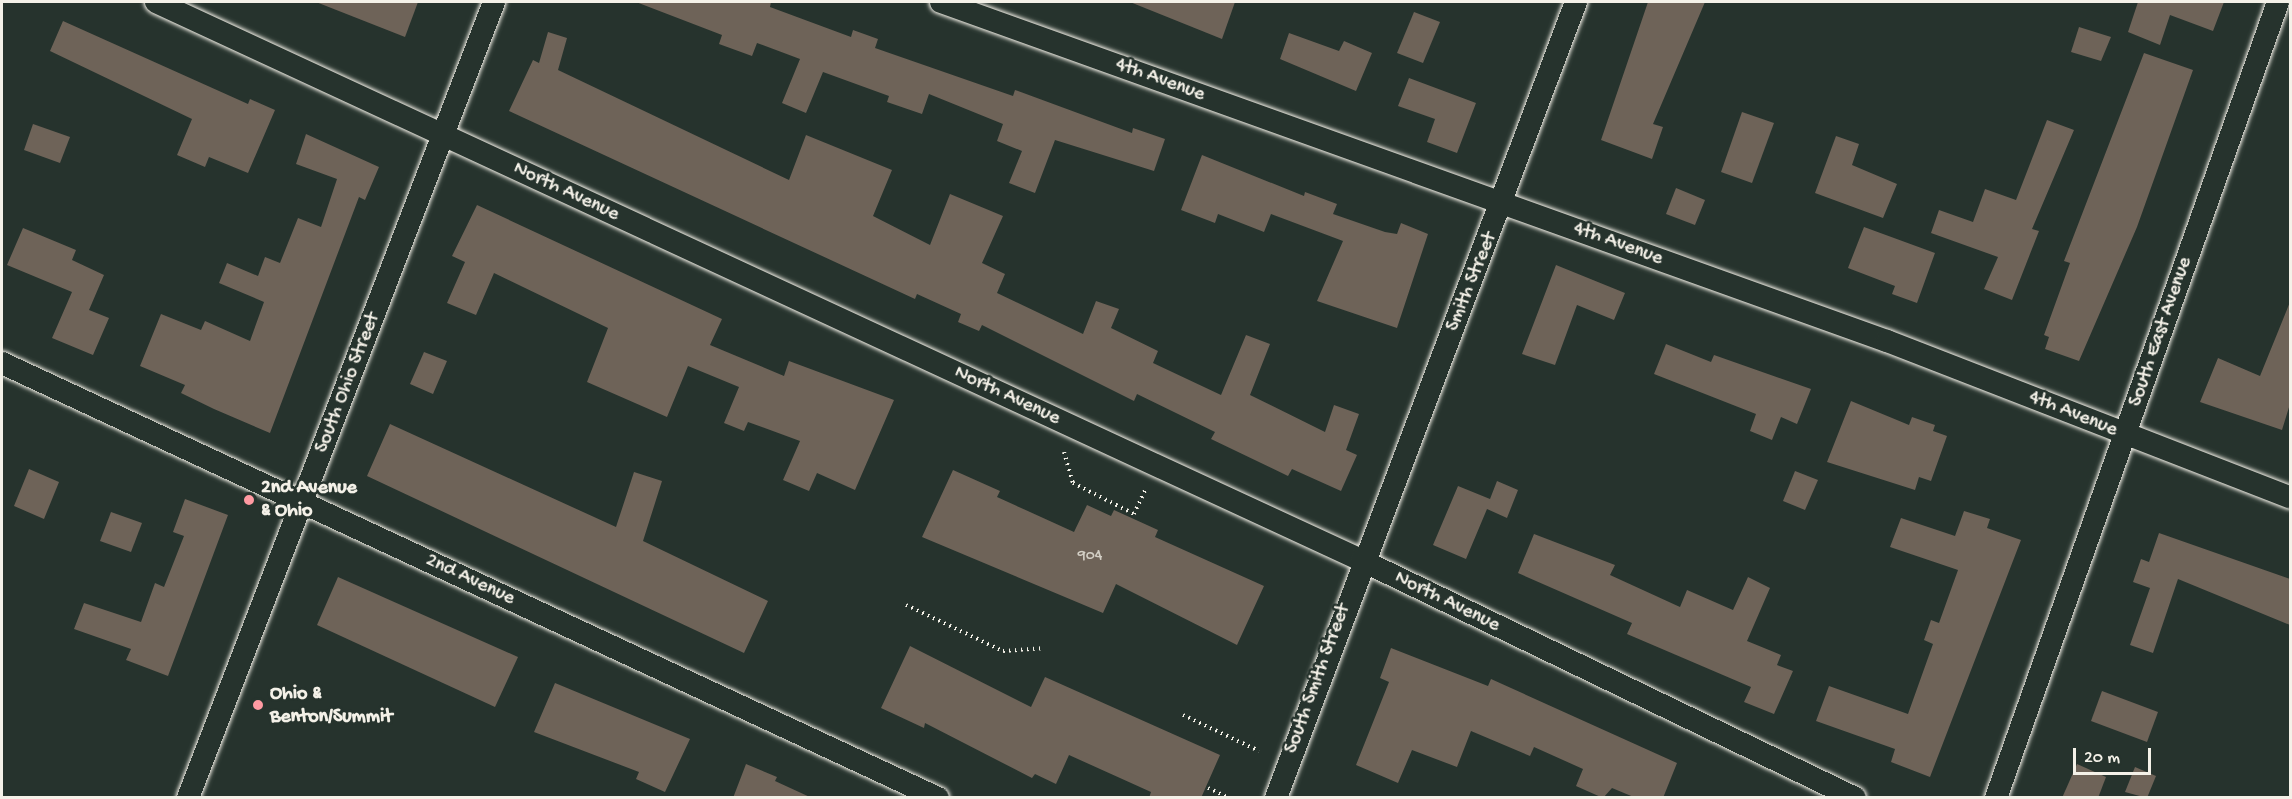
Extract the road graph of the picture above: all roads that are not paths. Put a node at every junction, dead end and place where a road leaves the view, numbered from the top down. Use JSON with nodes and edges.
{"nodes":[{"id":1,"x":156,"y":2,"type":"edge"},
{"id":2,"x":494,"y":2,"type":"edge"},
{"id":3,"x":941,"y":2,"type":"edge"},
{"id":4,"x":1576,"y":2,"type":"edge"},
{"id":5,"x":2278,"y":2,"type":"edge"},
{"id":6,"x":442,"y":134,"type":"junction"},
{"id":7,"x":1504,"y":204,"type":"junction"},
{"id":8,"x":2,"y":363,"type":"edge"},
{"id":9,"x":2125,"y":435,"type":"junction"},
{"id":10,"x":2290,"y":497,"type":"edge"},
{"id":11,"x":303,"y":503,"type":"junction"},
{"id":12,"x":1361,"y":560,"type":"junction"},
{"id":13,"x":188,"y":798,"type":"edge"},
{"id":14,"x":938,"y":798,"type":"edge"},
{"id":15,"x":1276,"y":798,"type":"edge"},
{"id":16,"x":1855,"y":798,"type":"edge"},
{"id":17,"x":1996,"y":798,"type":"edge"}],
"edges":[{"from":1,"to":6,"type":"street","name":"North Avenue"},
{"from":2,"to":6,"type":"street","name":"South Ohio Street"},
{"from":3,"to":7,"type":"street","name":"4th Avenue"},
{"from":4,"to":7,"type":"street","name":"Smith Street"},
{"from":5,"to":9,"type":"street","name":"South East Avenue"},
{"from":6,"to":11,"type":"street","name":"South Ohio Street"},
{"from":6,"to":12,"type":"street","name":"North Avenue"},
{"from":7,"to":9,"type":"street","name":"4th Avenue"},
{"from":7,"to":12,"type":"street","name":"Smith Street"},
{"from":8,"to":11,"type":"street","name":"2nd Avenue"},
{"from":9,"to":10,"type":"street","name":"4th Avenue"},
{"from":9,"to":17,"type":"street","name":"South East Avenue"},
{"from":11,"to":13,"type":"street","name":"South Ohio Street"},
{"from":11,"to":14,"type":"street","name":"2nd Avenue"},
{"from":12,"to":15,"type":"street","name":"South Smith Street"},
{"from":12,"to":16,"type":"street","name":"North Avenue"}]}
